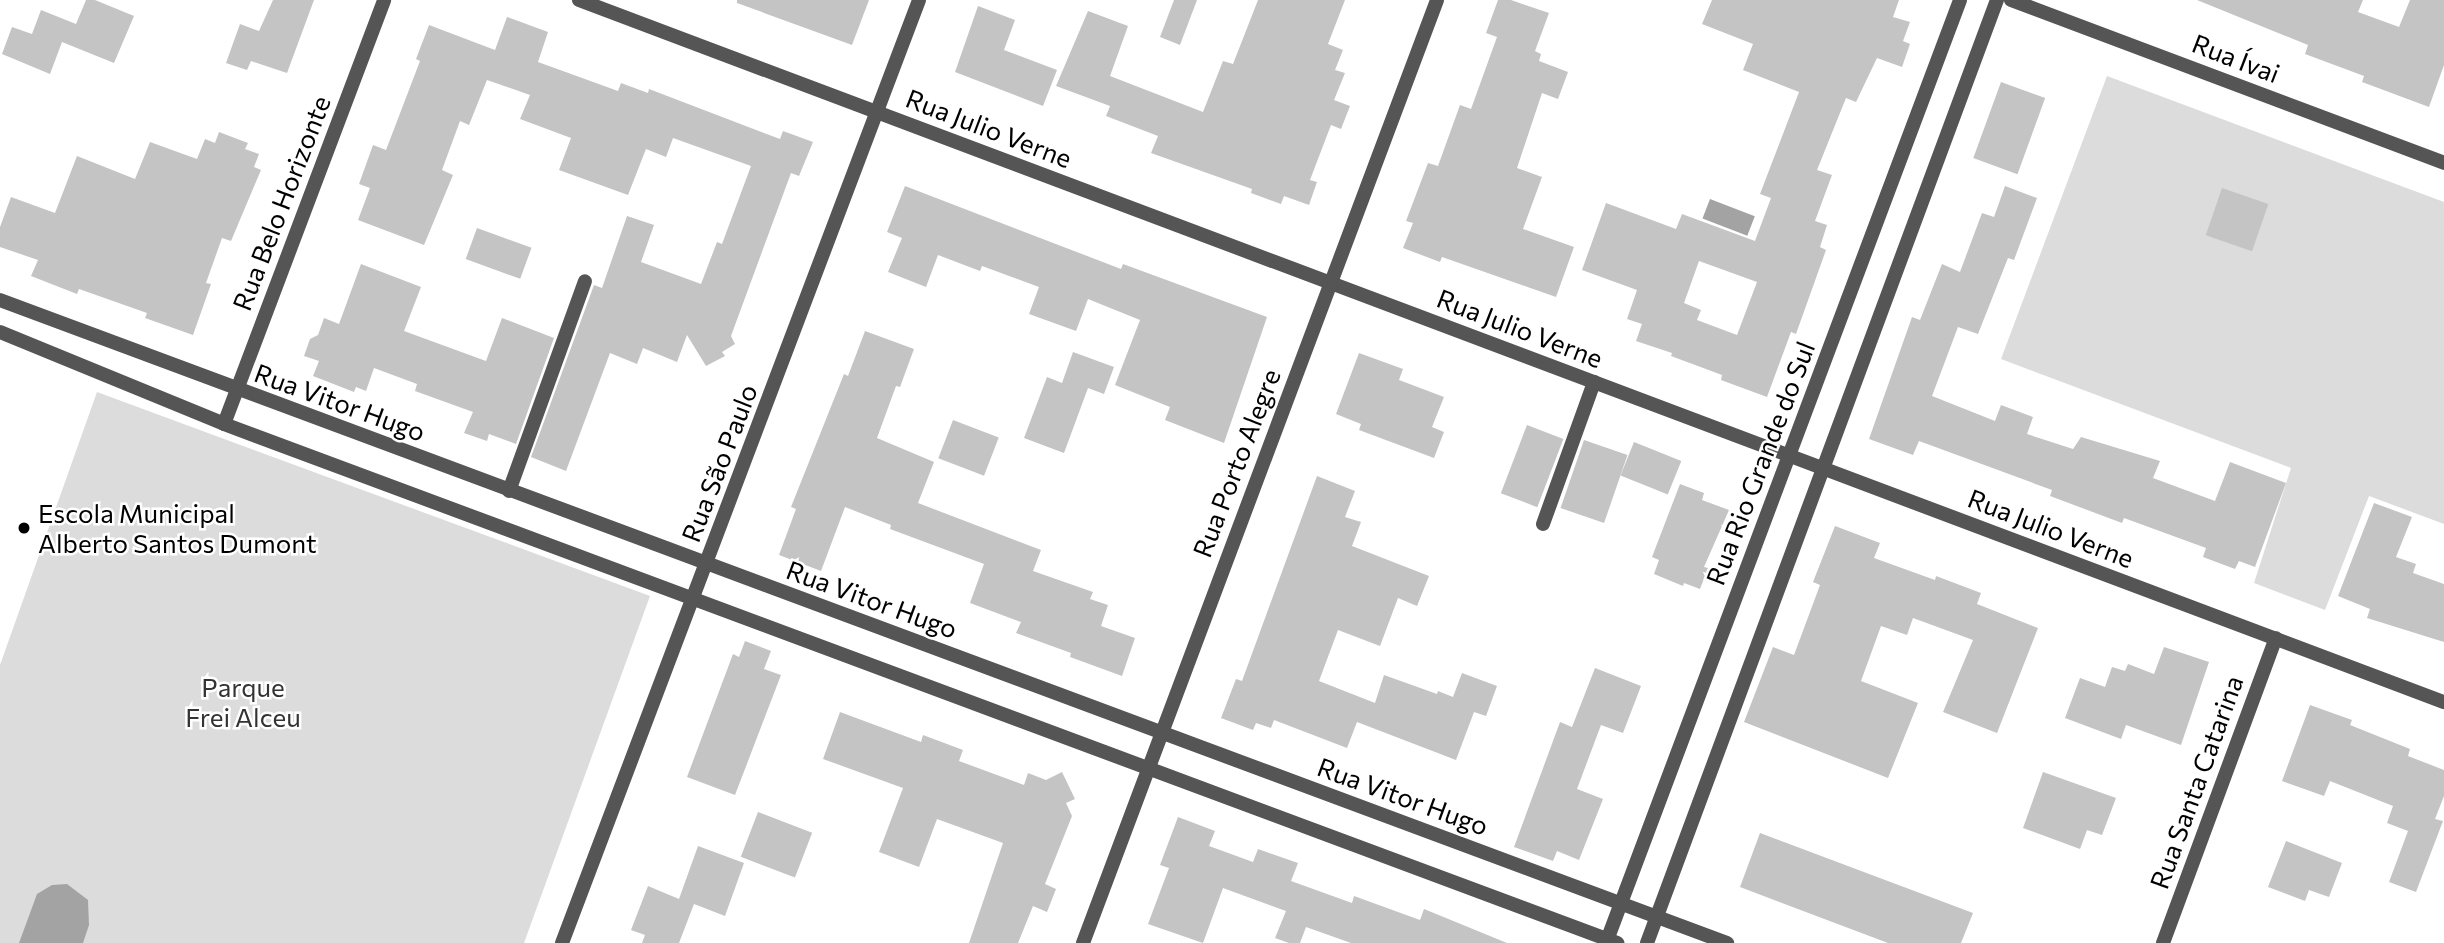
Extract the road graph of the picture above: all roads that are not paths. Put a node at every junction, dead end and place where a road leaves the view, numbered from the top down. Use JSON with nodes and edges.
{"nodes":[{"id":1,"x":384,"y":0,"type":"edge"},
{"id":2,"x":579,"y":0,"type":"edge"},
{"id":3,"x":919,"y":0,"type":"edge"},
{"id":4,"x":1437,"y":0,"type":"edge"},
{"id":5,"x":1960,"y":0,"type":"edge"},
{"id":6,"x":1997,"y":0,"type":"edge"},
{"id":7,"x":2011,"y":0,"type":"edge"},
{"id":8,"x":877,"y":112,"type":"junction"},
{"id":9,"x":2444,"y":163,"type":"edge"},
{"id":10,"x":585,"y":281,"type":"dead end"},
{"id":11,"x":1330,"y":283,"type":"junction"},
{"id":12,"x":0,"y":300,"type":"edge"},
{"id":13,"x":0,"y":332,"type":"edge"},
{"id":14,"x":1594,"y":382,"type":"junction"},
{"id":15,"x":236,"y":390,"type":"junction"},
{"id":16,"x":224,"y":424,"type":"junction"},
{"id":17,"x":1789,"y":456,"type":"junction"},
{"id":18,"x":1823,"y":468,"type":"junction"},
{"id":19,"x":509,"y":491,"type":"junction"},
{"id":20,"x":1543,"y":524,"type":"dead end"},
{"id":21,"x":707,"y":564,"type":"junction"},
{"id":22,"x":694,"y":599,"type":"junction"},
{"id":23,"x":2276,"y":638,"type":"junction"},
{"id":24,"x":2444,"y":702,"type":"edge"},
{"id":25,"x":1161,"y":733,"type":"junction"},
{"id":26,"x":1148,"y":769,"type":"junction"},
{"id":27,"x":1621,"y":904,"type":"junction"},
{"id":28,"x":1657,"y":917,"type":"junction"},
{"id":29,"x":1610,"y":942,"type":"edge"},
{"id":30,"x":562,"y":943,"type":"edge"},
{"id":31,"x":1083,"y":943,"type":"edge"},
{"id":32,"x":1647,"y":943,"type":"edge"},
{"id":33,"x":1727,"y":943,"type":"edge"},
{"id":34,"x":2163,"y":943,"type":"edge"}],
"edges":[{"from":1,"to":15,"type":"street","name":"Rua Belo Horizonte"},
{"from":2,"to":8,"type":"street","name":"Rua Julio Verne"},
{"from":3,"to":8,"type":"street","name":"Rua São Paulo"},
{"from":4,"to":11,"type":"street","name":"Rua Porto Alegre"},
{"from":5,"to":17,"type":"street","name":"Rua Rio Grande do Sul"},
{"from":6,"to":18,"type":"street"},
{"from":7,"to":9,"type":"street","name":"Rua Ívai"},
{"from":8,"to":11,"type":"street","name":"Rua Julio Verne"},
{"from":8,"to":21,"type":"street","name":"Rua São Paulo"},
{"from":10,"to":19,"type":"street"},
{"from":11,"to":14,"type":"street","name":"Rua Julio Verne"},
{"from":11,"to":25,"type":"street","name":"Rua Porto Alegre"},
{"from":12,"to":15,"type":"street","name":"Rua Vitor Hugo"},
{"from":13,"to":16,"type":"street"},
{"from":14,"to":17,"type":"street","name":"Rua Julio Verne"},
{"from":14,"to":20,"type":"street"},
{"from":15,"to":16,"type":"street","name":"Rua Belo Horizonte"},
{"from":15,"to":19,"type":"street","name":"Rua Vitor Hugo"},
{"from":16,"to":22,"type":"street"},
{"from":17,"to":18,"type":"street","name":"Rua Julio Verne"},
{"from":17,"to":27,"type":"street","name":"Rua Rio Grande do Sul"},
{"from":18,"to":23,"type":"street","name":"Rua Julio Verne"},
{"from":18,"to":28,"type":"street"},
{"from":19,"to":21,"type":"street","name":"Rua Vitor Hugo"},
{"from":21,"to":22,"type":"street","name":"Rua São Paulo"},
{"from":21,"to":25,"type":"street","name":"Rua Vitor Hugo"},
{"from":22,"to":26,"type":"street"},
{"from":22,"to":30,"type":"street","name":"Rua São Paulo"},
{"from":23,"to":24,"type":"street","name":"Rua Julio Verne"},
{"from":23,"to":34,"type":"street","name":"Rua Santa Catarina"},
{"from":25,"to":26,"type":"street","name":"Rua Porto Alegre"},
{"from":25,"to":27,"type":"street","name":"Rua Vitor Hugo"},
{"from":26,"to":29,"type":"street"},
{"from":26,"to":31,"type":"street","name":"Rua Porto Alegre"},
{"from":27,"to":28,"type":"street","name":"Rua Vitor Hugo"},
{"from":27,"to":29,"type":"street","name":"Rua Rio Grande do Sul"},
{"from":28,"to":32,"type":"street"},
{"from":28,"to":33,"type":"street","name":"Rua Vitor Hugo"}]}
